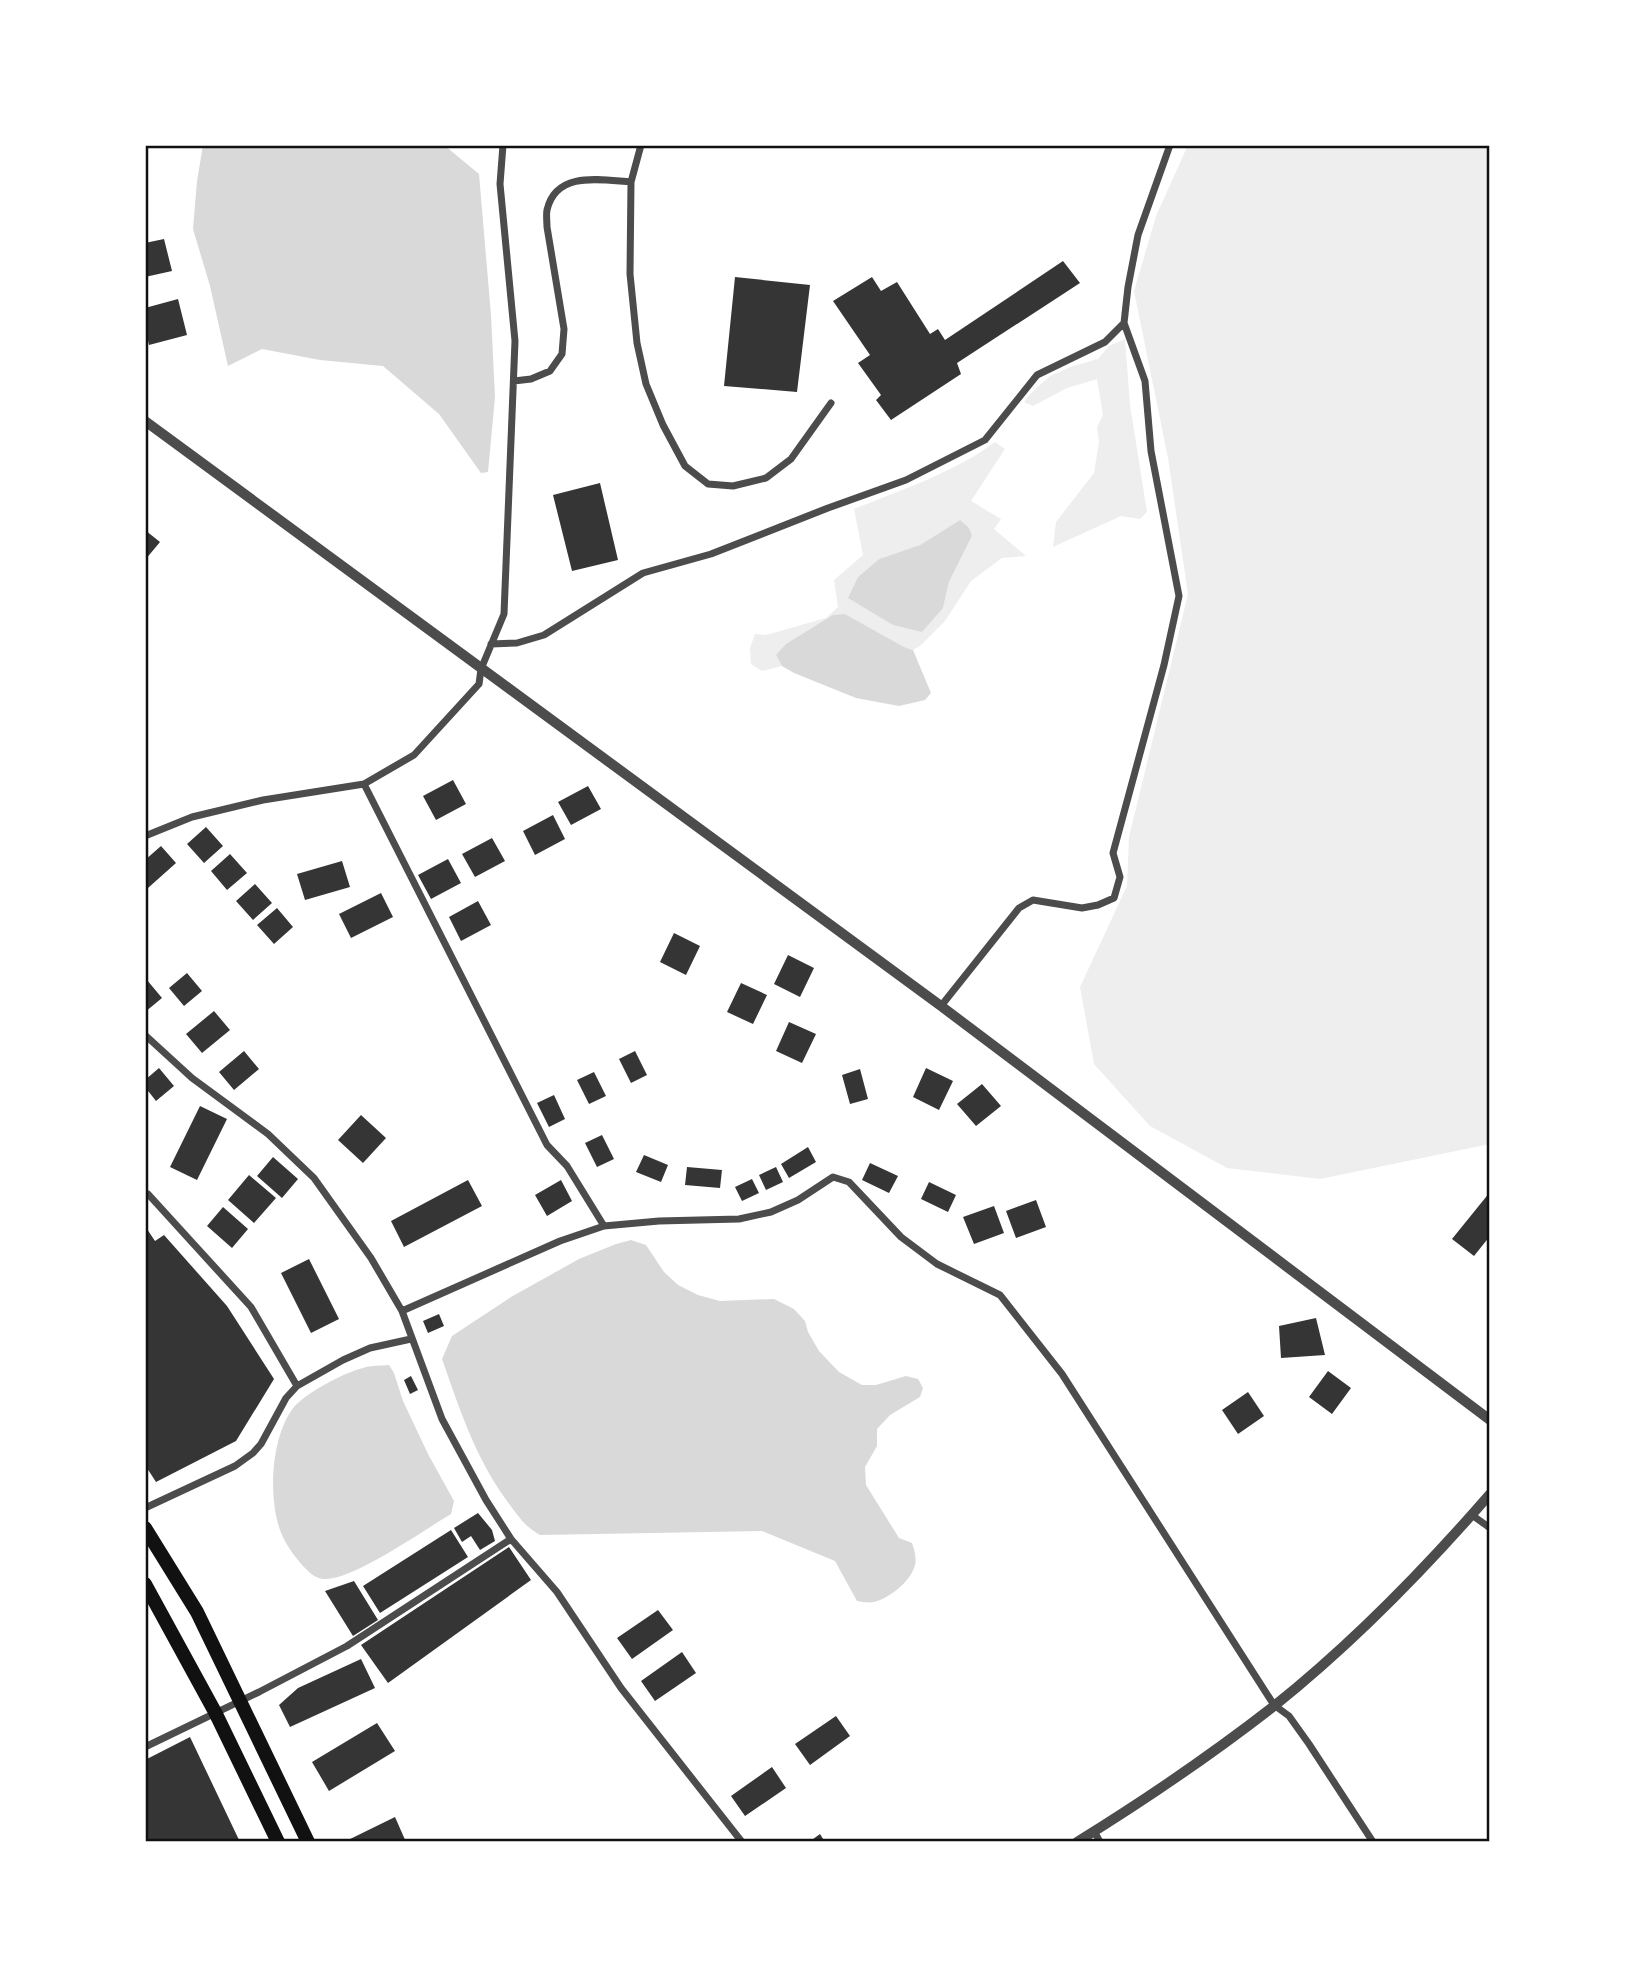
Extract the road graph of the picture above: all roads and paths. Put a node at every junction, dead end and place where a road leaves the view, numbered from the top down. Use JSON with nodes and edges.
{"nodes":[{"id":1,"x":503,"y":145,"type":"edge"},
{"id":2,"x":641,"y":145,"type":"edge"},
{"id":3,"x":1170,"y":145,"type":"edge"},
{"id":4,"x":631,"y":182,"type":"junction"},
{"id":5,"x":1124,"y":323,"type":"junction"},
{"id":6,"x":513,"y":381,"type":"junction"},
{"id":7,"x":831,"y":403,"type":"dead end"},
{"id":8,"x":145,"y":421,"type":"edge"},
{"id":9,"x":491,"y":645,"type":"junction"},
{"id":10,"x":481,"y":669,"type":"junction"},
{"id":11,"x":364,"y":784,"type":"junction"},
{"id":12,"x":145,"y":836,"type":"edge"},
{"id":13,"x":941,"y":1006,"type":"junction"},
{"id":14,"x":145,"y":1035,"type":"edge"},
{"id":15,"x":146,"y":1192,"type":"edge"},
{"id":16,"x":604,"y":1226,"type":"junction"},
{"id":17,"x":402,"y":1311,"type":"junction"},
{"id":18,"x":411,"y":1339,"type":"junction"},
{"id":19,"x":297,"y":1386,"type":"junction"},
{"id":20,"x":1490,"y":1420,"type":"edge"},
{"id":21,"x":1490,"y":1494,"type":"edge"},
{"id":22,"x":145,"y":1508,"type":"edge"},
{"id":23,"x":1472,"y":1514,"type":"junction"},
{"id":24,"x":145,"y":1528,"type":"edge"},
{"id":25,"x":1490,"y":1528,"type":"edge"},
{"id":26,"x":511,"y":1539,"type":"junction"},
{"id":27,"x":145,"y":1584,"type":"edge"},
{"id":28,"x":240,"y":1700,"type":"junction"},
{"id":29,"x":1274,"y":1705,"type":"junction"},
{"id":30,"x":215,"y":1712,"type":"junction"},
{"id":31,"x":145,"y":1747,"type":"edge"},
{"id":32,"x":1094,"y":1831,"type":"junction"},
{"id":33,"x":278,"y":1842,"type":"edge"},
{"id":34,"x":308,"y":1842,"type":"edge"},
{"id":35,"x":743,"y":1842,"type":"edge"},
{"id":36,"x":1077,"y":1842,"type":"edge"},
{"id":37,"x":1100,"y":1842,"type":"edge"},
{"id":38,"x":1373,"y":1842,"type":"edge"}],
"edges":[{"from":1,"to":6,"type":"street"},
{"from":2,"to":4,"type":"street"},
{"from":3,"to":5,"type":"street"},
{"from":4,"to":6,"type":"street"},
{"from":4,"to":7,"type":"street"},
{"from":5,"to":9,"type":"street"},
{"from":5,"to":13,"type":"street"},
{"from":6,"to":9,"type":"street"},
{"from":8,"to":10,"type":"street"},
{"from":9,"to":10,"type":"street"},
{"from":10,"to":11,"type":"street"},
{"from":10,"to":13,"type":"street"},
{"from":11,"to":12,"type":"street"},
{"from":11,"to":16,"type":"street"},
{"from":13,"to":20,"type":"street"},
{"from":14,"to":17,"type":"street"},
{"from":15,"to":19,"type":"street"},
{"from":16,"to":17,"type":"street"},
{"from":16,"to":29,"type":"street"},
{"from":17,"to":18,"type":"street"},
{"from":18,"to":19,"type":"street"},
{"from":18,"to":26,"type":"street"},
{"from":19,"to":22,"type":"street"},
{"from":21,"to":23,"type":"street"},
{"from":23,"to":25,"type":"street"},
{"from":23,"to":29,"type":"street"},
{"from":24,"to":28,"type":"highway"},
{"from":26,"to":28,"type":"street"},
{"from":26,"to":35,"type":"street"},
{"from":27,"to":30,"type":"highway"},
{"from":28,"to":30,"type":"street"},
{"from":28,"to":34,"type":"highway"},
{"from":29,"to":32,"type":"street"},
{"from":29,"to":38,"type":"street"},
{"from":30,"to":31,"type":"street"},
{"from":30,"to":33,"type":"highway"},
{"from":32,"to":36,"type":"street"},
{"from":32,"to":37,"type":"street"}]}
